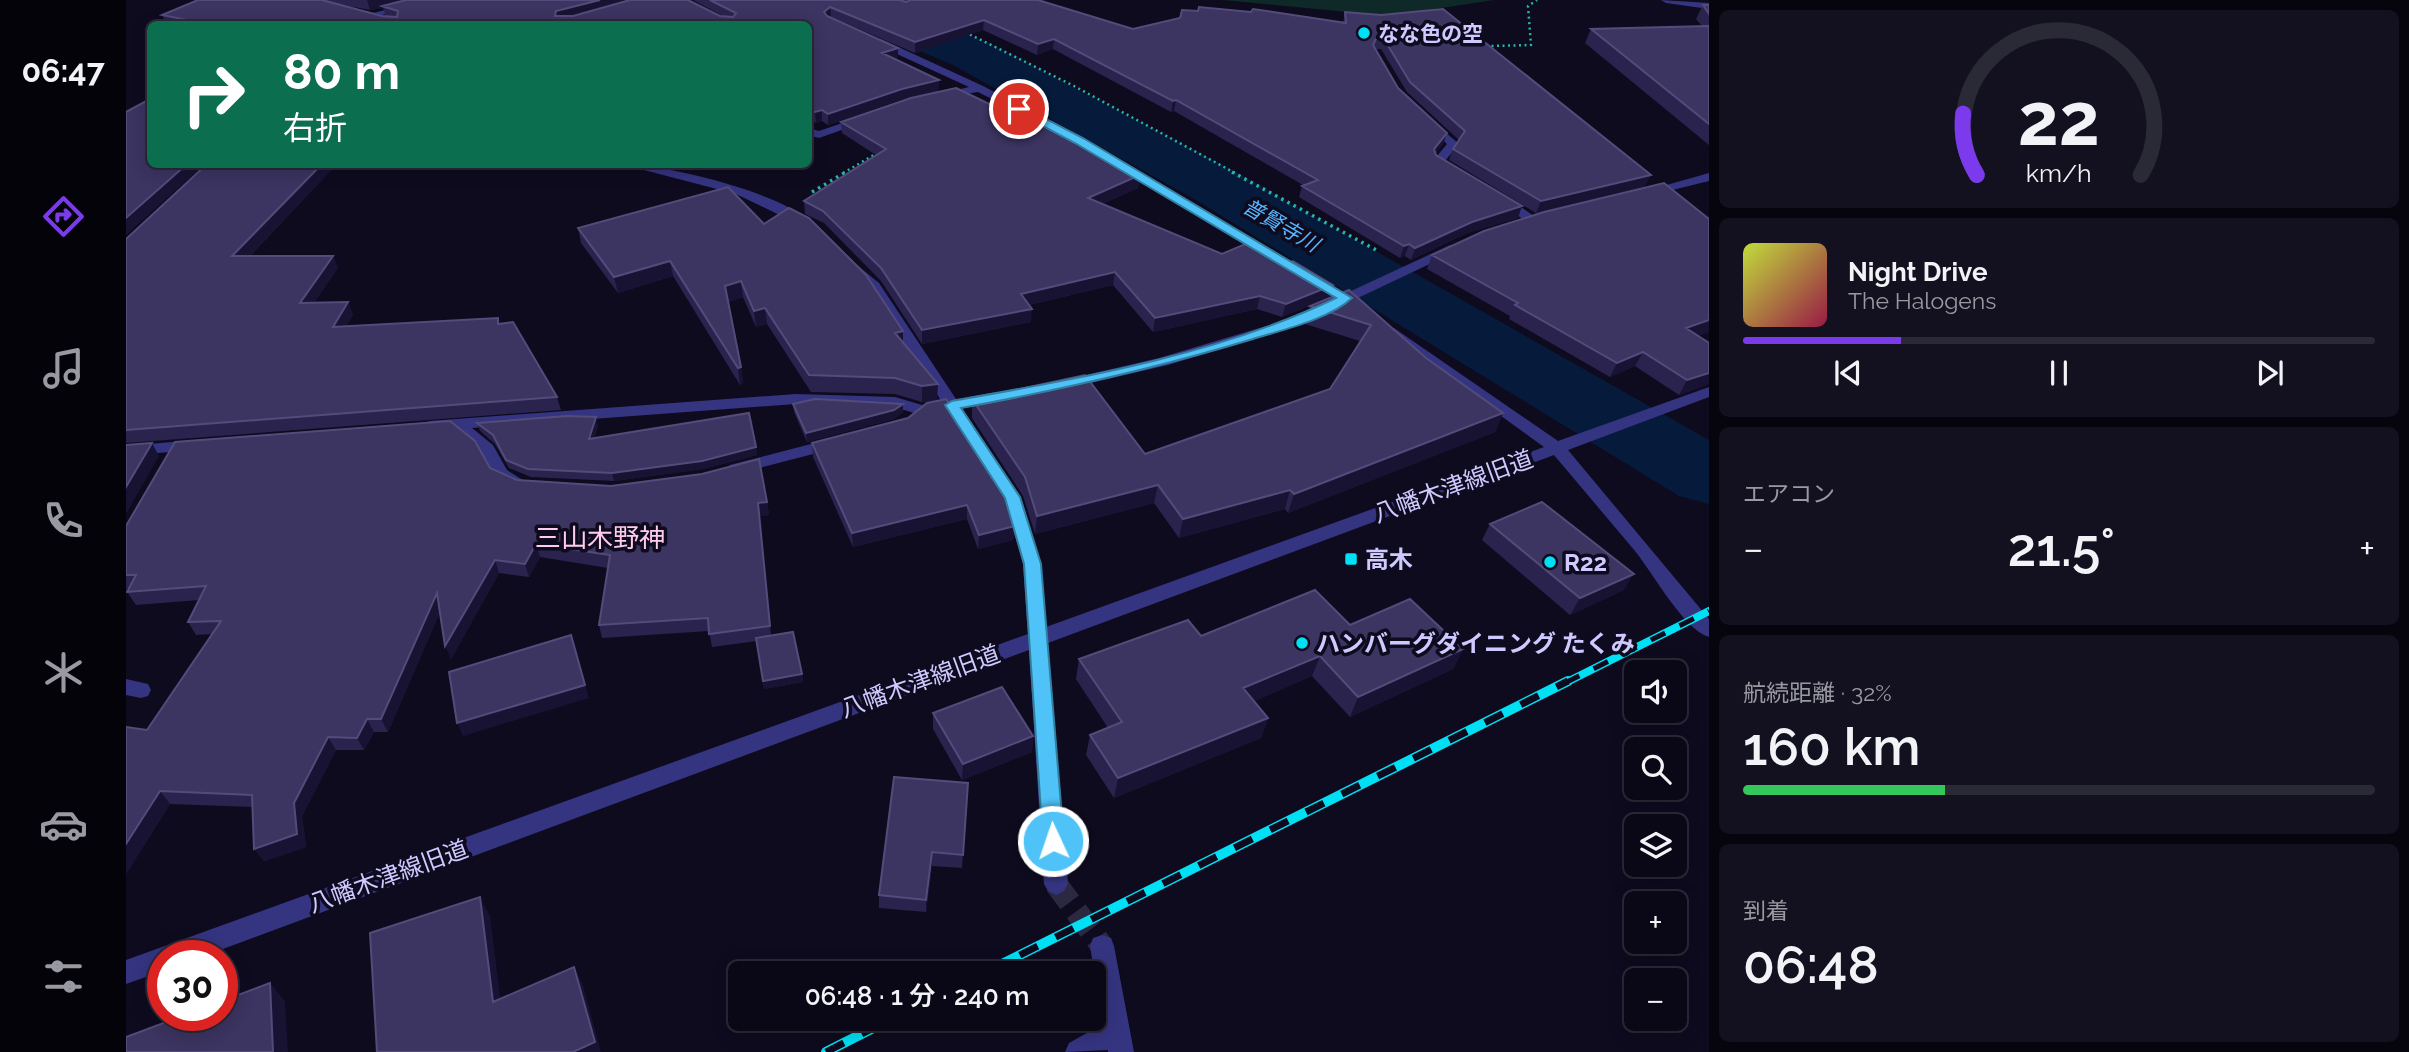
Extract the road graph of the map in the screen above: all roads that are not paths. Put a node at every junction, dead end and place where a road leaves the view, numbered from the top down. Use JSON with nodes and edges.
{"nodes":[{"id":1,"x":438,"y":0,"type":"edge"},
{"id":2,"x":1666,"y":0,"type":"edge"},
{"id":3,"x":1709,"y":6,"type":"edge"},
{"id":4,"x":380,"y":21,"type":"edge"},
{"id":5,"x":867,"y":37,"type":"edge"},
{"id":6,"x":979,"y":88,"type":"junction"},
{"id":7,"x":931,"y":99,"type":"edge"},
{"id":8,"x":1418,"y":112,"type":"edge"},
{"id":9,"x":882,"y":113,"type":"edge"},
{"id":10,"x":812,"y":132,"type":"edge"},
{"id":11,"x":644,"y":168,"type":"edge"},
{"id":12,"x":1709,"y":177,"type":"edge"},
{"id":13,"x":1470,"y":181,"type":"edge"},
{"id":14,"x":1492,"y":194,"type":"edge"},
{"id":15,"x":1628,"y":197,"type":"edge"},
{"id":16,"x":1510,"y":227,"type":"edge"},
{"id":17,"x":817,"y":228,"type":"edge"},
{"id":18,"x":1461,"y":244,"type":"edge"},
{"id":19,"x":846,"y":257,"type":"edge"},
{"id":20,"x":1276,"y":257,"type":"edge"},
{"id":21,"x":1379,"y":322,"type":"edge"},
{"id":22,"x":1046,"y":389,"type":"edge"},
{"id":23,"x":1709,"y":392,"type":"edge"},
{"id":24,"x":1009,"y":395,"type":"edge"},
{"id":25,"x":952,"y":405,"type":"junction"},
{"id":26,"x":921,"y":410,"type":"junction"},
{"id":27,"x":457,"y":424,"type":"junction"},
{"id":28,"x":901,"y":425,"type":"edge"},
{"id":29,"x":417,"y":427,"type":"edge"},
{"id":30,"x":849,"y":439,"type":"edge"},
{"id":31,"x":216,"y":443,"type":"edge"},
{"id":32,"x":1566,"y":446,"type":"junction"},
{"id":33,"x":176,"y":447,"type":"junction"},
{"id":34,"x":126,"y":451,"type":"edge"},
{"id":35,"x":164,"y":469,"type":"edge"},
{"id":36,"x":718,"y":474,"type":"edge"},
{"id":37,"x":540,"y":487,"type":"edge"},
{"id":38,"x":1709,"y":630,"type":"edge"},
{"id":39,"x":1036,"y":638,"type":"junction"},
{"id":40,"x":1056,"y":884,"type":"tunnel mouth"},
{"id":41,"x":215,"y":940,"type":"edge"},
{"id":42,"x":1102,"y":946,"type":"tunnel mouth"},
{"id":43,"x":147,"y":965,"type":"edge"},
{"id":44,"x":126,"y":972,"type":"edge"},
{"id":45,"x":1119,"y":1041,"type":"edge"},
{"id":46,"x":1078,"y":1052,"type":"edge"}],
"edges":[{"from":1,"to":4,"type":"street"},
{"from":2,"to":3,"type":"street"},
{"from":5,"to":6,"type":"street"},
{"from":6,"to":7,"type":"street"},
{"from":6,"to":20,"type":"street"},
{"from":8,"to":13,"type":"street"},
{"from":9,"to":10,"type":"street"},
{"from":11,"to":17,"type":"street"},
{"from":12,"to":15,"type":"street"},
{"from":14,"to":16,"type":"street"},
{"from":18,"to":22,"type":"street"},
{"from":19,"to":25,"type":"street"},
{"from":21,"to":32,"type":"street"},
{"from":23,"to":32,"type":"street","name":"八幡木津線旧道"},
{"from":24,"to":25,"type":"street"},
{"from":25,"to":26,"type":"street"},
{"from":25,"to":39,"type":"street"},
{"from":26,"to":27,"type":"street"},
{"from":26,"to":28,"type":"street"},
{"from":27,"to":29,"type":"street"},
{"from":27,"to":37,"type":"street"},
{"from":30,"to":36,"type":"street"},
{"from":31,"to":33,"type":"street"},
{"from":32,"to":38,"type":"street"},
{"from":32,"to":39,"type":"street","name":"八幡木津線旧道"},
{"from":33,"to":34,"type":"street"},
{"from":33,"to":35,"type":"street"},
{"from":39,"to":40,"type":"street"},
{"from":39,"to":41,"type":"street","name":"八幡木津線旧道"},
{"from":42,"to":45,"type":"street"},
{"from":43,"to":44,"type":"street"},
{"from":45,"to":46,"type":"street"}]}
